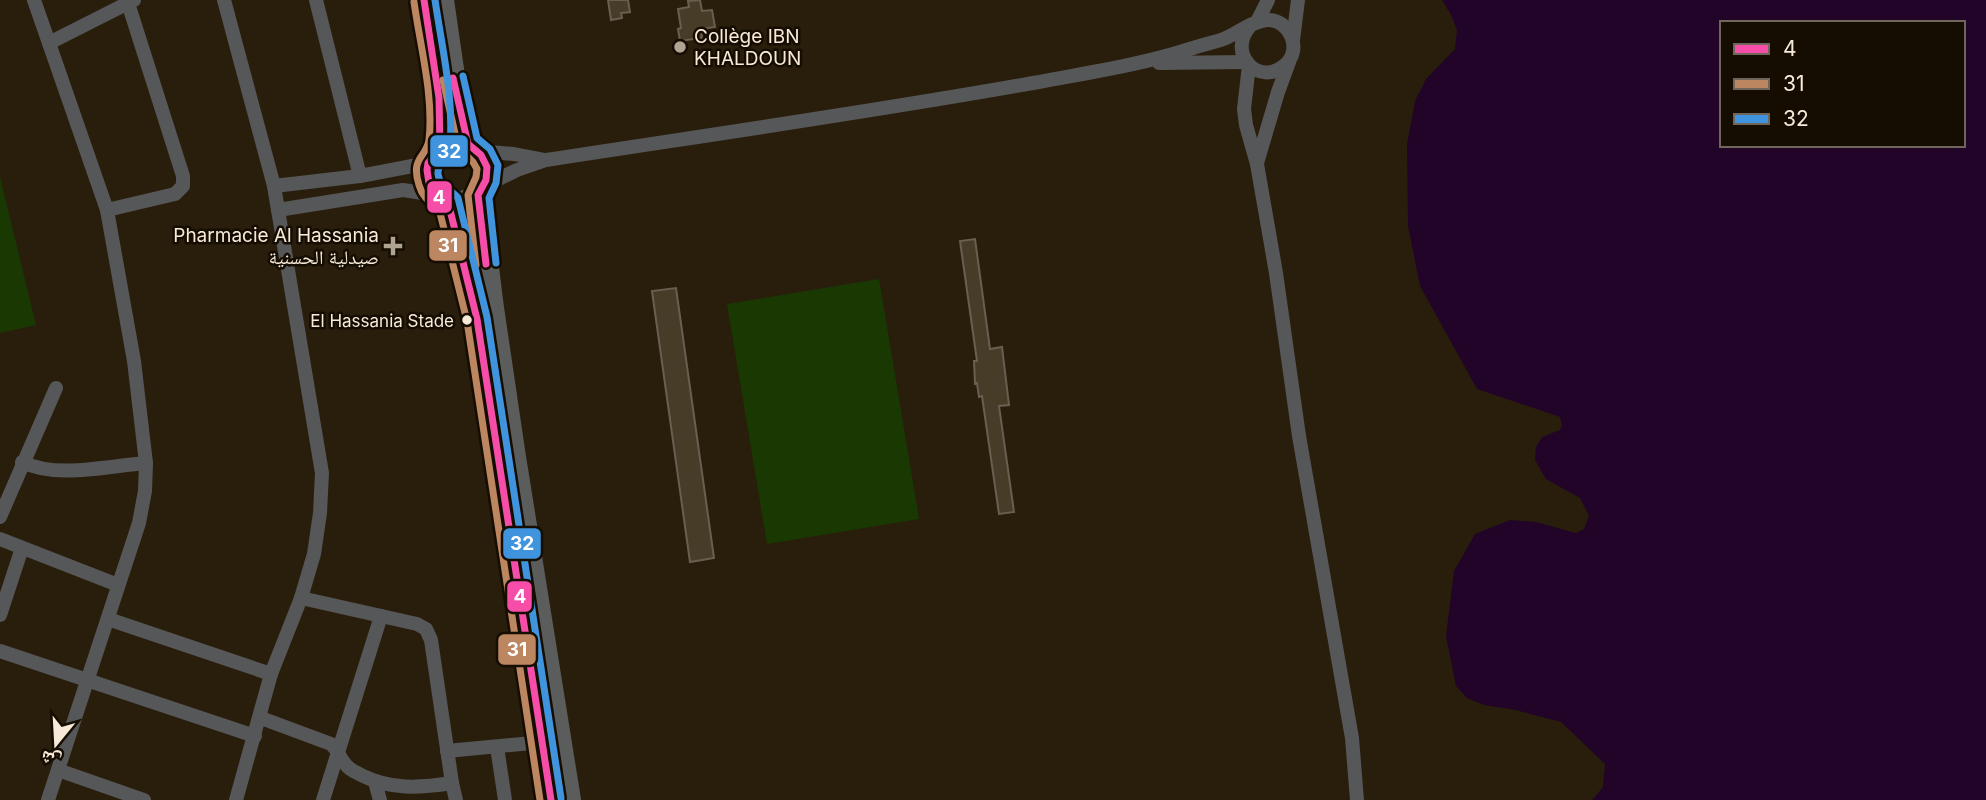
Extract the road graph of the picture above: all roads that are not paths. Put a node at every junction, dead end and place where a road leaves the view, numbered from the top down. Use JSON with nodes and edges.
{"nodes":[{"id":1,"x":34,"y":0,"type":"edge"},
{"id":2,"x":224,"y":0,"type":"edge"},
{"id":3,"x":316,"y":0,"type":"edge"},
{"id":4,"x":424,"y":0,"type":"edge"},
{"id":5,"x":442,"y":0,"type":"edge"},
{"id":6,"x":1268,"y":0,"type":"edge"},
{"id":7,"x":1298,"y":0,"type":"edge"},
{"id":8,"x":130,"y":1,"type":"edge"},
{"id":9,"x":1254,"y":24,"type":"junction"},
{"id":10,"x":1293,"y":40,"type":"junction"},
{"id":11,"x":49,"y":43,"type":"junction"},
{"id":12,"x":1289,"y":61,"type":"junction"},
{"id":13,"x":1144,"y":63,"type":"junction"},
{"id":14,"x":1248,"y":64,"type":"junction"},
{"id":15,"x":474,"y":147,"type":"junction"},
{"id":16,"x":434,"y":155,"type":"junction"},
{"id":17,"x":546,"y":160,"type":"junction"},
{"id":18,"x":1257,"y":164,"type":"junction"},
{"id":19,"x":359,"y":176,"type":"junction"},
{"id":20,"x":274,"y":186,"type":"junction"},
{"id":21,"x":482,"y":190,"type":"junction"},
{"id":22,"x":442,"y":198,"type":"junction"},
{"id":23,"x":107,"y":210,"type":"junction"},
{"id":24,"x":278,"y":210,"type":"junction"},
{"id":25,"x":56,"y":388,"type":"dead end"},
{"id":26,"x":22,"y":462,"type":"junction"},
{"id":27,"x":146,"y":463,"type":"junction"},
{"id":28,"x":0,"y":517,"type":"edge"},
{"id":29,"x":0,"y":538,"type":"edge"},
{"id":30,"x":22,"y":548,"type":"junction"},
{"id":31,"x":118,"y":585,"type":"junction"},
{"id":32,"x":301,"y":598,"type":"junction"},
{"id":33,"x":0,"y":615,"type":"edge"},
{"id":34,"x":381,"y":616,"type":"junction"},
{"id":35,"x":108,"y":619,"type":"junction"},
{"id":36,"x":0,"y":651,"type":"edge"},
{"id":37,"x":271,"y":674,"type":"junction"},
{"id":38,"x":87,"y":680,"type":"junction"},
{"id":39,"x":261,"y":718,"type":"junction"},
{"id":40,"x":255,"y":736,"type":"junction"},
{"id":41,"x":542,"y":742,"type":"junction"},
{"id":42,"x":497,"y":747,"type":"junction"},
{"id":43,"x":447,"y":751,"type":"junction"},
{"id":44,"x":339,"y":753,"type":"junction"},
{"id":45,"x":58,"y":770,"type":"junction"},
{"id":46,"x":376,"y":782,"type":"junction"},
{"id":47,"x":452,"y":783,"type":"junction"},
{"id":48,"x":48,"y":800,"type":"edge"},
{"id":49,"x":144,"y":800,"type":"edge"},
{"id":50,"x":236,"y":800,"type":"edge"},
{"id":51,"x":323,"y":800,"type":"edge"},
{"id":52,"x":380,"y":800,"type":"edge"},
{"id":53,"x":456,"y":800,"type":"edge"},
{"id":54,"x":505,"y":800,"type":"edge"},
{"id":55,"x":551,"y":800,"type":"edge"},
{"id":56,"x":569,"y":800,"type":"edge"},
{"id":57,"x":1357,"y":800,"type":"edge"}],
"edges":[{"from":1,"to":11,"type":"street"},
{"from":2,"to":20,"type":"street"},
{"from":3,"to":19,"type":"street"},
{"from":4,"to":16,"type":"highway"},
{"from":5,"to":15,"type":"highway"},
{"from":6,"to":9,"type":"street"},
{"from":7,"to":10,"type":"street"},
{"from":8,"to":11,"type":"street"},
{"from":8,"to":23,"type":"street"},
{"from":9,"to":10,"type":"street"},
{"from":9,"to":13,"type":"street"},
{"from":9,"to":14,"type":"street"},
{"from":10,"to":12,"type":"street"},
{"from":11,"to":23,"type":"street"},
{"from":12,"to":14,"type":"street"},
{"from":12,"to":18,"type":"street"},
{"from":13,"to":14,"type":"street"},
{"from":13,"to":17,"type":"street"},
{"from":14,"to":18,"type":"street"},
{"from":15,"to":16,"type":"highway"},
{"from":15,"to":17,"type":"street"},
{"from":15,"to":21,"type":"highway"},
{"from":16,"to":19,"type":"street"},
{"from":16,"to":22,"type":"highway"},
{"from":17,"to":21,"type":"street"},
{"from":18,"to":57,"type":"street"},
{"from":19,"to":20,"type":"street"},
{"from":20,"to":24,"type":"street"},
{"from":21,"to":22,"type":"highway"},
{"from":21,"to":56,"type":"highway"},
{"from":22,"to":24,"type":"street"},
{"from":22,"to":41,"type":"highway"},
{"from":23,"to":27,"type":"street"},
{"from":24,"to":32,"type":"street"},
{"from":25,"to":26,"type":"street"},
{"from":26,"to":27,"type":"street"},
{"from":26,"to":28,"type":"street"},
{"from":27,"to":31,"type":"street"},
{"from":29,"to":30,"type":"street"},
{"from":30,"to":31,"type":"street"},
{"from":30,"to":33,"type":"street"},
{"from":31,"to":35,"type":"street"},
{"from":32,"to":34,"type":"street"},
{"from":32,"to":37,"type":"street"},
{"from":34,"to":43,"type":"street"},
{"from":34,"to":44,"type":"street"},
{"from":35,"to":37,"type":"street"},
{"from":35,"to":38,"type":"street"},
{"from":36,"to":38,"type":"street"},
{"from":37,"to":39,"type":"street"},
{"from":38,"to":40,"type":"street"},
{"from":38,"to":45,"type":"street"},
{"from":39,"to":40,"type":"street"},
{"from":39,"to":44,"type":"street"},
{"from":40,"to":50,"type":"street"},
{"from":41,"to":42,"type":"street"},
{"from":41,"to":55,"type":"highway"},
{"from":42,"to":43,"type":"street"},
{"from":42,"to":54,"type":"street"},
{"from":43,"to":47,"type":"street"},
{"from":44,"to":46,"type":"street"},
{"from":44,"to":51,"type":"street"},
{"from":45,"to":48,"type":"street"},
{"from":45,"to":49,"type":"street"},
{"from":46,"to":47,"type":"street"},
{"from":46,"to":52,"type":"street"},
{"from":47,"to":53,"type":"street"}]}
